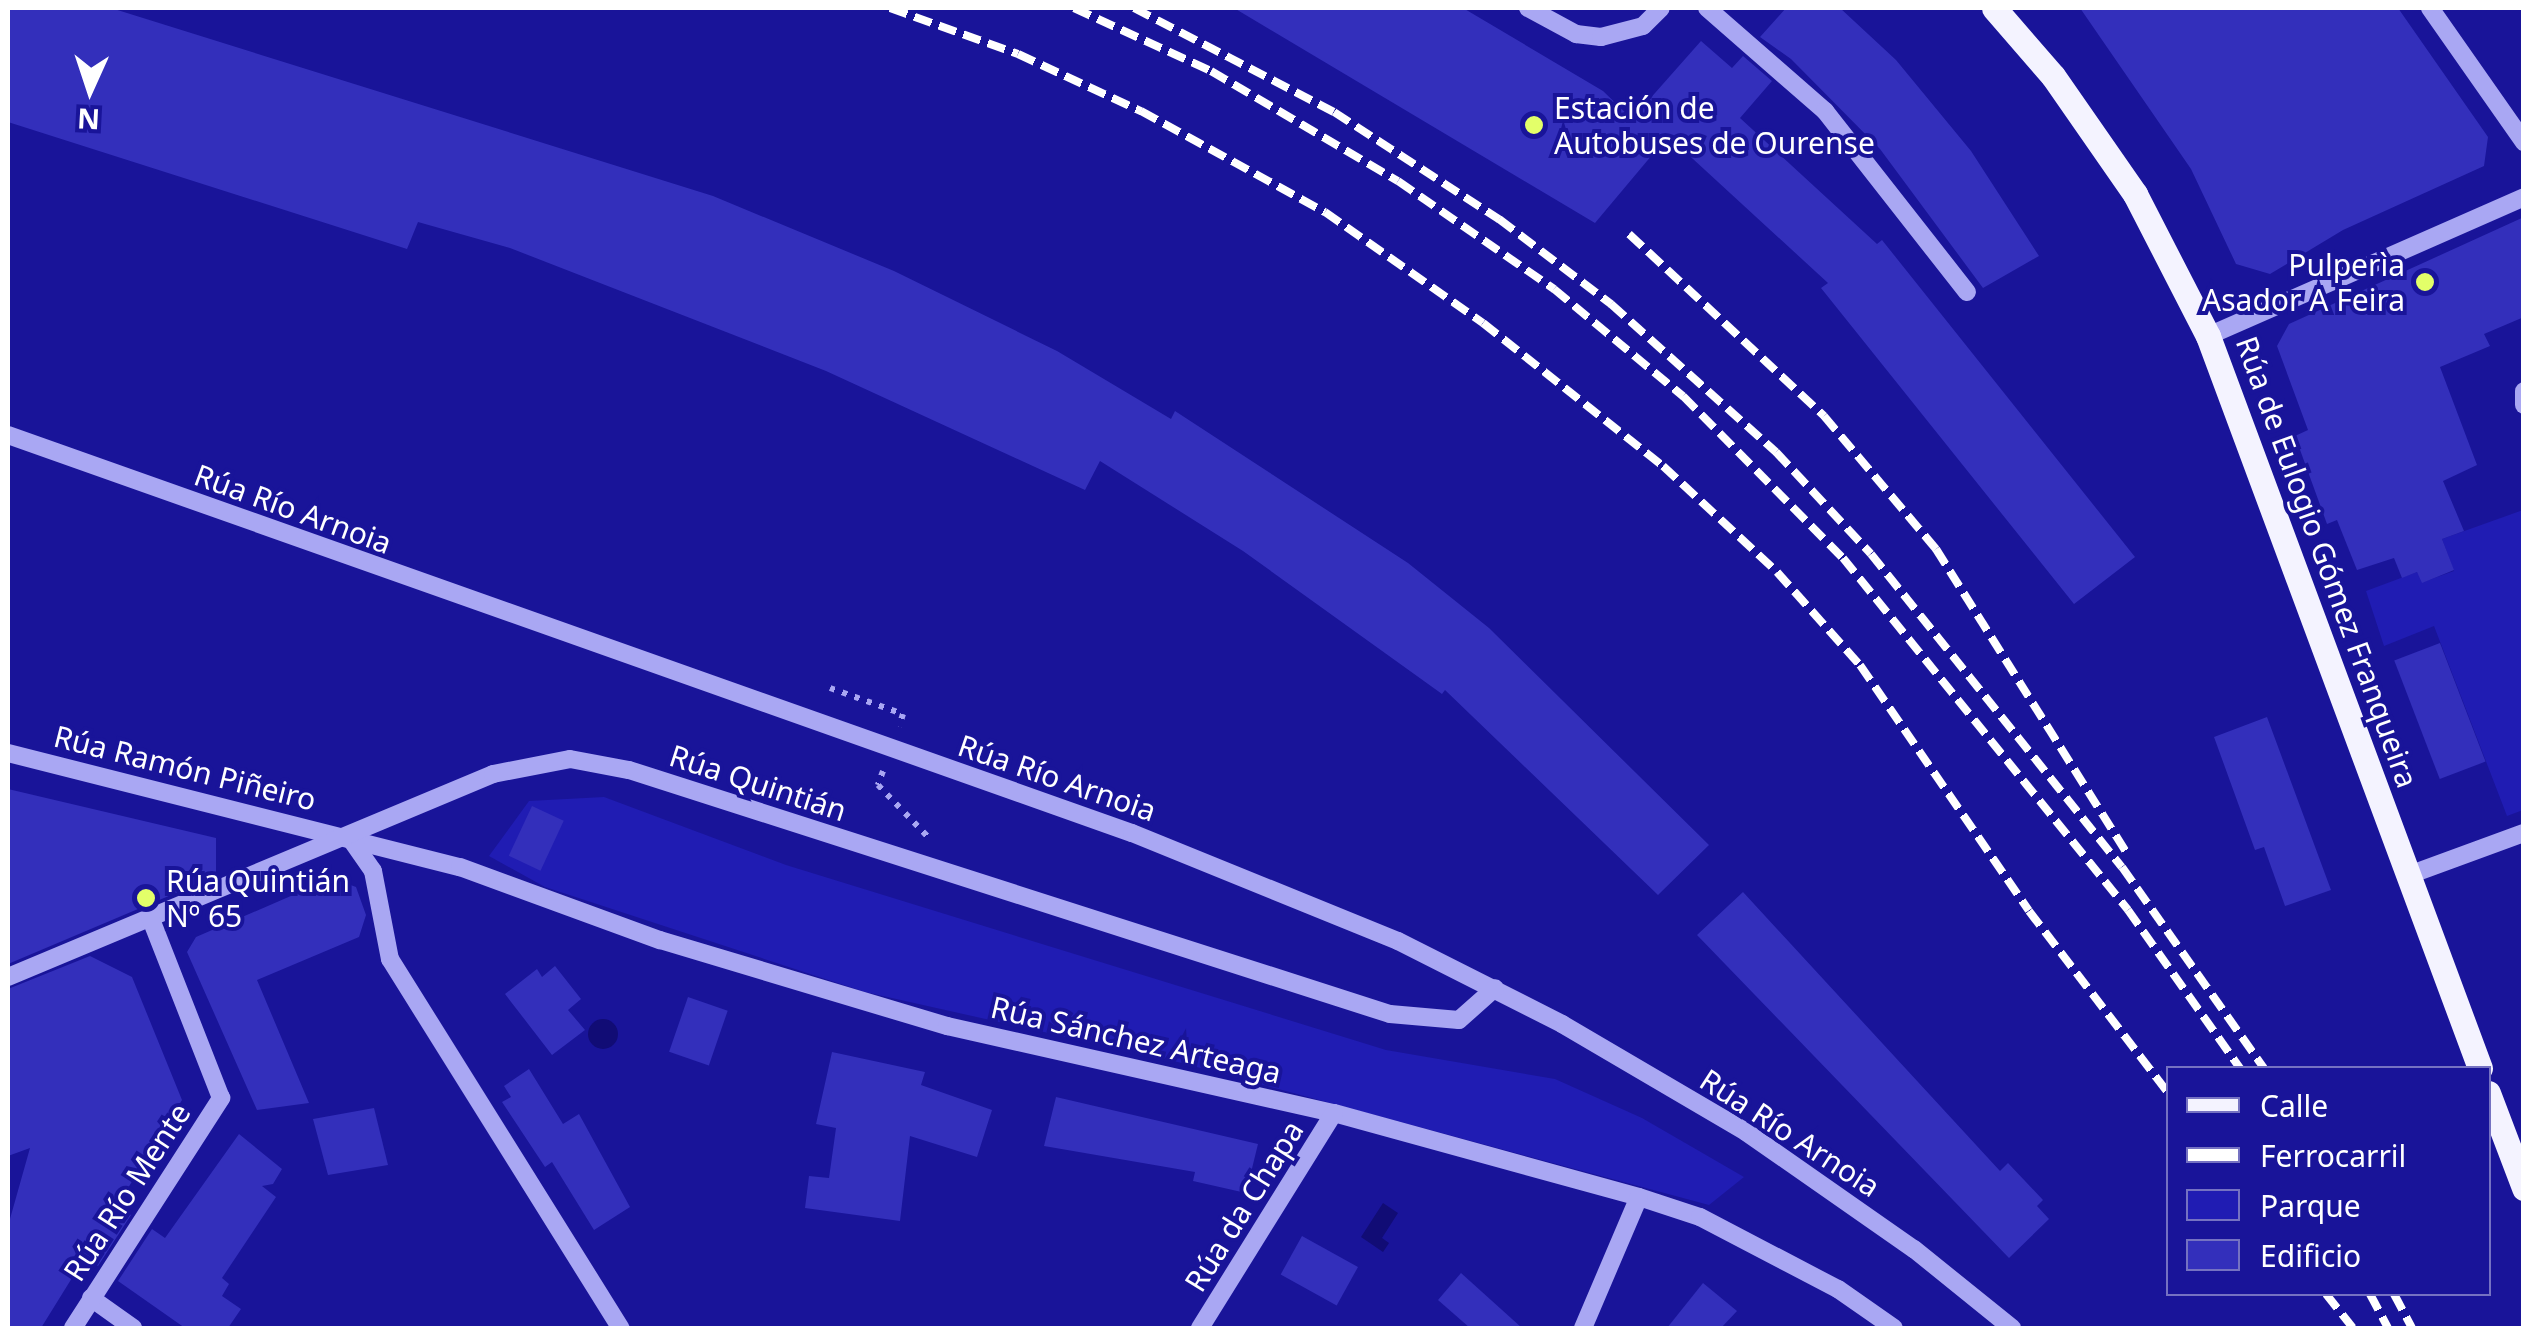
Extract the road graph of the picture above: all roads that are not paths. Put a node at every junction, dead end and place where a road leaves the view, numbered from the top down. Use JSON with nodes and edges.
{"nodes":[{"id":1,"x":1528,"y":8,"type":"edge"},
{"id":2,"x":1707,"y":8,"type":"edge"},
{"id":3,"x":2430,"y":8,"type":"edge"},
{"id":4,"x":2004,"y":11,"type":"edge"},
{"id":5,"x":1657,"y":12,"type":"edge"},
{"id":6,"x":2524,"y":142,"type":"edge"},
{"id":7,"x":2524,"y":197,"type":"edge"},
{"id":8,"x":1968,"y":292,"type":"dead end"},
{"id":9,"x":2208,"y":336,"type":"junction"},
{"id":10,"x":2524,"y":391,"type":"edge"},
{"id":11,"x":2524,"y":405,"type":"edge"},
{"id":12,"x":8,"y":435,"type":"edge"},
{"id":13,"x":8,"y":753,"type":"edge"},
{"id":14,"x":2524,"y":833,"type":"edge"},
{"id":15,"x":350,"y":838,"type":"junction"},
{"id":16,"x":2409,"y":875,"type":"junction"},
{"id":17,"x":150,"y":916,"type":"junction"},
{"id":18,"x":8,"y":977,"type":"edge"},
{"id":19,"x":1495,"y":988,"type":"junction"},
{"id":20,"x":2479,"y":1066,"type":"edge"},
{"id":21,"x":2491,"y":1101,"type":"edge"},
{"id":22,"x":1334,"y":1113,"type":"junction"},
{"id":23,"x":2523,"y":1188,"type":"edge"},
{"id":24,"x":1639,"y":1197,"type":"junction"},
{"id":25,"x":91,"y":1298,"type":"junction"},
{"id":26,"x":74,"y":1328,"type":"edge"},
{"id":27,"x":133,"y":1328,"type":"edge"},
{"id":28,"x":621,"y":1328,"type":"edge"},
{"id":29,"x":1200,"y":1328,"type":"edge"},
{"id":30,"x":1583,"y":1328,"type":"edge"},
{"id":31,"x":1894,"y":1328,"type":"edge"},
{"id":32,"x":2012,"y":1328,"type":"edge"}],
"edges":[{"from":1,"to":5,"type":"street"},
{"from":2,"to":8,"type":"street"},
{"from":3,"to":6,"type":"street"},
{"from":4,"to":9,"type":"main road","name":"Rúa de Eulogio Gómez Franqueira"},
{"from":7,"to":9,"type":"street"},
{"from":9,"to":16,"type":"main road","name":"Rúa de Eulogio Gómez Franqueira"},
{"from":10,"to":11,"type":"street"},
{"from":12,"to":19,"type":"street","name":"Rúa Río Arnoia"},
{"from":13,"to":15,"type":"street","name":"Rúa Ramón Piñeiro"},
{"from":14,"to":16,"type":"street"},
{"from":15,"to":17,"type":"street","name":"Rúa Quintián"},
{"from":15,"to":19,"type":"street","name":"Rúa Quintián"},
{"from":15,"to":22,"type":"street","name":"Rúa Sánchez Arteaga"},
{"from":15,"to":28,"type":"street"},
{"from":16,"to":20,"type":"main road","name":"Rúa de Eulogio Gómez Franqueira"},
{"from":17,"to":18,"type":"street","name":"Rúa Quintián"},
{"from":17,"to":25,"type":"street","name":"Rúa Río Mente"},
{"from":19,"to":32,"type":"street","name":"Rúa Río Arnoia"},
{"from":21,"to":23,"type":"main road"},
{"from":22,"to":24,"type":"street","name":"Rúa Sánchez Arteaga"},
{"from":22,"to":29,"type":"street","name":"Rúa da Chapa"},
{"from":24,"to":30,"type":"street"},
{"from":24,"to":31,"type":"street","name":"Rúa Sánchez Arteaga"},
{"from":25,"to":26,"type":"street","name":"Rúa Río Mente"},
{"from":25,"to":27,"type":"street"}]}
